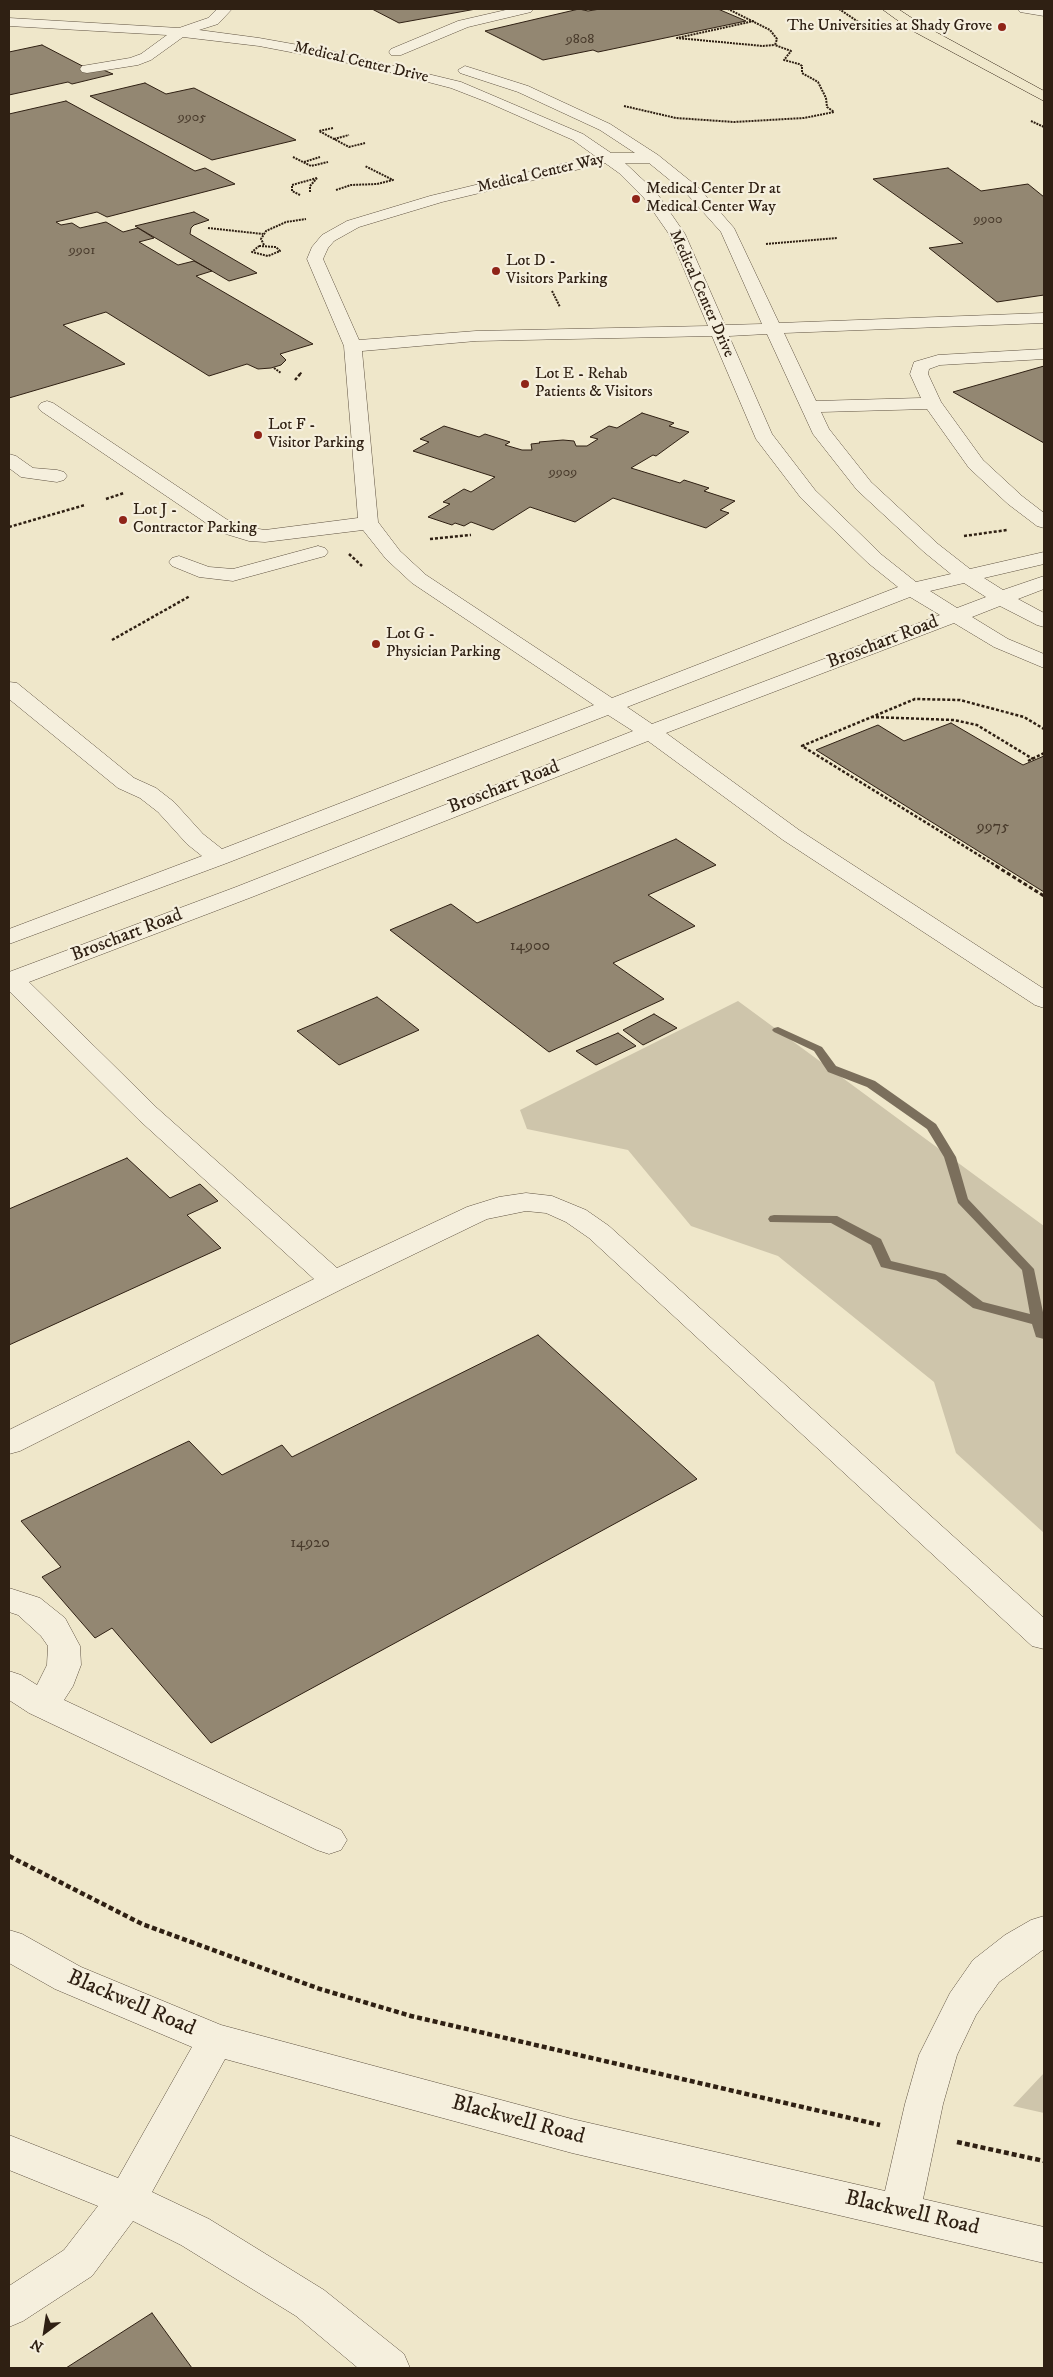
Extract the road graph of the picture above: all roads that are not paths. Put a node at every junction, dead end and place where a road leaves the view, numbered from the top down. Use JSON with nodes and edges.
{"nodes":[{"id":1,"x":225,"y":9,"type":"edge"},
{"id":2,"x":526,"y":9,"type":"edge"},
{"id":3,"x":889,"y":9,"type":"edge"},
{"id":4,"x":1025,"y":9,"type":"edge"},
{"id":5,"x":9,"y":10,"type":"edge"},
{"id":6,"x":471,"y":10,"type":"edge"},
{"id":7,"x":1044,"y":12,"type":"edge"},
{"id":8,"x":164,"y":16,"type":"junction"},
{"id":9,"x":485,"y":17,"type":"junction"},
{"id":10,"x":213,"y":21,"type":"junction"},
{"id":11,"x":9,"y":22,"type":"edge"},
{"id":12,"x":229,"y":23,"type":"dead end"},
{"id":13,"x":147,"y":29,"type":"junction"},
{"id":14,"x":180,"y":32,"type":"junction"},
{"id":15,"x":380,"y":49,"type":"dead end"},
{"id":16,"x":123,"y":50,"type":"junction"},
{"id":17,"x":396,"y":52,"type":"junction"},
{"id":18,"x":414,"y":57,"type":"dead end"},
{"id":19,"x":133,"y":62,"type":"junction"},
{"id":20,"x":152,"y":65,"type":"dead end"},
{"id":21,"x":450,"y":66,"type":"dead end"},
{"id":22,"x":1044,"y":97,"type":"edge"},
{"id":23,"x":608,"y":158,"type":"junction"},
{"id":24,"x":653,"y":158,"type":"junction"},
{"id":25,"x":625,"y":170,"type":"junction"},
{"id":26,"x":321,"y":273,"type":"junction"},
{"id":27,"x":1044,"y":318,"type":"edge"},
{"id":28,"x":771,"y":328,"type":"junction"},
{"id":29,"x":718,"y":331,"type":"junction"},
{"id":30,"x":353,"y":346,"type":"junction"},
{"id":31,"x":1044,"y":354,"type":"edge"},
{"id":32,"x":932,"y":403,"type":"junction"},
{"id":33,"x":47,"y":407,"type":"dead end"},
{"id":34,"x":809,"y":407,"type":"junction"},
{"id":35,"x":9,"y":460,"type":"edge"},
{"id":36,"x":57,"y":476,"type":"dead end"},
{"id":37,"x":1044,"y":522,"type":"edge"},
{"id":38,"x":368,"y":523,"type":"junction"},
{"id":39,"x":318,"y":552,"type":"dead end"},
{"id":40,"x":1044,"y":558,"type":"edge"},
{"id":41,"x":179,"y":562,"type":"dead end"},
{"id":42,"x":964,"y":575,"type":"junction"},
{"id":43,"x":1044,"y":582,"type":"edge"},
{"id":44,"x":912,"y":589,"type":"junction"},
{"id":45,"x":1001,"y":598,"type":"junction"},
{"id":46,"x":955,"y":616,"type":"junction"},
{"id":47,"x":1044,"y":622,"type":"edge"},
{"id":48,"x":1044,"y":662,"type":"edge"},
{"id":49,"x":9,"y":688,"type":"edge"},
{"id":50,"x":612,"y":706,"type":"junction"},
{"id":51,"x":650,"y":732,"type":"junction"},
{"id":52,"x":219,"y":858,"type":"junction"},
{"id":53,"x":9,"y":937,"type":"edge"},
{"id":54,"x":10,"y":980,"type":"edge"},
{"id":55,"x":1044,"y":1000,"type":"edge"},
{"id":56,"x":334,"y":1281,"type":"junction"},
{"id":57,"x":9,"y":1443,"type":"edge"},
{"id":58,"x":9,"y":1600,"type":"edge"},
{"id":59,"x":1044,"y":1638,"type":"edge"},
{"id":60,"x":9,"y":1684,"type":"edge"},
{"id":61,"x":41,"y":1704,"type":"junction"},
{"id":62,"x":329,"y":1840,"type":"dead end"},
{"id":63,"x":1044,"y":1931,"type":"edge"},
{"id":64,"x":9,"y":1945,"type":"edge"},
{"id":65,"x":216,"y":2040,"type":"junction"},
{"id":66,"x":9,"y":2152,"type":"edge"},
{"id":67,"x":128,"y":2199,"type":"junction"},
{"id":68,"x":900,"y":2212,"type":"junction"},
{"id":69,"x":1044,"y":2245,"type":"edge"},
{"id":70,"x":9,"y":2308,"type":"edge"},
{"id":71,"x":390,"y":2368,"type":"edge"}],
"edges":[{"from":1,"to":10,"type":"street"},
{"from":2,"to":9,"type":"street"},
{"from":3,"to":22,"type":"main road"},
{"from":4,"to":7,"type":"street"},
{"from":5,"to":8,"type":"street"},
{"from":6,"to":9,"type":"street"},
{"from":8,"to":10,"type":"street"},
{"from":8,"to":13,"type":"street"},
{"from":9,"to":17,"type":"street"},
{"from":10,"to":12,"type":"street"},
{"from":10,"to":14,"type":"street"},
{"from":11,"to":13,"type":"street","name":"Medical Center Drive"},
{"from":13,"to":14,"type":"street","name":"Medical Center Drive"},
{"from":13,"to":16,"type":"street"},
{"from":14,"to":19,"type":"street"},
{"from":14,"to":23,"type":"street","name":"Medical Center Drive"},
{"from":15,"to":17,"type":"street","name":"Medical Center Drive"},
{"from":16,"to":19,"type":"street"},
{"from":16,"to":19,"type":"street"},
{"from":17,"to":18,"type":"street","name":"Medical Center Drive"},
{"from":19,"to":20,"type":"street"},
{"from":21,"to":24,"type":"street","name":"Medical Center Drive"},
{"from":23,"to":24,"type":"street","name":"Medical Center Way"},
{"from":23,"to":25,"type":"street","name":"Medical Center Drive"},
{"from":23,"to":26,"type":"street","name":"Medical Center Way"},
{"from":24,"to":25,"type":"street","name":"Medical Center Way"},
{"from":24,"to":28,"type":"street","name":"Medical Center Drive"},
{"from":25,"to":26,"type":"street","name":"Medical Center Way"},
{"from":25,"to":29,"type":"street","name":"Medical Center Drive"},
{"from":26,"to":30,"type":"street","name":"Medical Center Way"},
{"from":27,"to":28,"type":"street"},
{"from":28,"to":29,"type":"street"},
{"from":28,"to":34,"type":"street","name":"Medical Center Drive"},
{"from":29,"to":30,"type":"street"},
{"from":29,"to":44,"type":"street","name":"Medical Center Drive"},
{"from":30,"to":38,"type":"street","name":"Medical Center Way"},
{"from":31,"to":32,"type":"street"},
{"from":32,"to":34,"type":"street"},
{"from":32,"to":37,"type":"street"},
{"from":33,"to":38,"type":"street"},
{"from":34,"to":42,"type":"street","name":"Medical Center Drive"},
{"from":35,"to":36,"type":"street"},
{"from":38,"to":50,"type":"street"},
{"from":39,"to":41,"type":"street"},
{"from":40,"to":42,"type":"street","name":"Broschart Road"},
{"from":42,"to":44,"type":"street","name":"Broschart Road"},
{"from":42,"to":45,"type":"street","name":"Medical Center Drive"},
{"from":43,"to":45,"type":"street","name":"Broschart Road"},
{"from":44,"to":46,"type":"street","name":"Medical Center Drive"},
{"from":44,"to":50,"type":"street","name":"Broschart Road"},
{"from":45,"to":46,"type":"street","name":"Broschart Road"},
{"from":45,"to":47,"type":"street","name":"Medical Center Drive"},
{"from":46,"to":48,"type":"street","name":"Medical Center Drive"},
{"from":46,"to":51,"type":"street","name":"Broschart Road"},
{"from":49,"to":52,"type":"street"},
{"from":50,"to":51,"type":"street"},
{"from":50,"to":52,"type":"street","name":"Broschart Road"},
{"from":51,"to":54,"type":"street","name":"Broschart Road"},
{"from":51,"to":55,"type":"street"},
{"from":52,"to":53,"type":"street","name":"Broschart Road"},
{"from":54,"to":56,"type":"street"},
{"from":56,"to":57,"type":"street"},
{"from":56,"to":59,"type":"street"},
{"from":58,"to":61,"type":"street"},
{"from":60,"to":61,"type":"street"},
{"from":61,"to":62,"type":"street"},
{"from":63,"to":68,"type":"street"},
{"from":64,"to":65,"type":"street","name":"Blackwell Road"},
{"from":65,"to":67,"type":"street"},
{"from":65,"to":68,"type":"street","name":"Blackwell Road"},
{"from":66,"to":67,"type":"street"},
{"from":67,"to":70,"type":"street"},
{"from":67,"to":71,"type":"street"},
{"from":68,"to":69,"type":"street","name":"Blackwell Road"}]}
